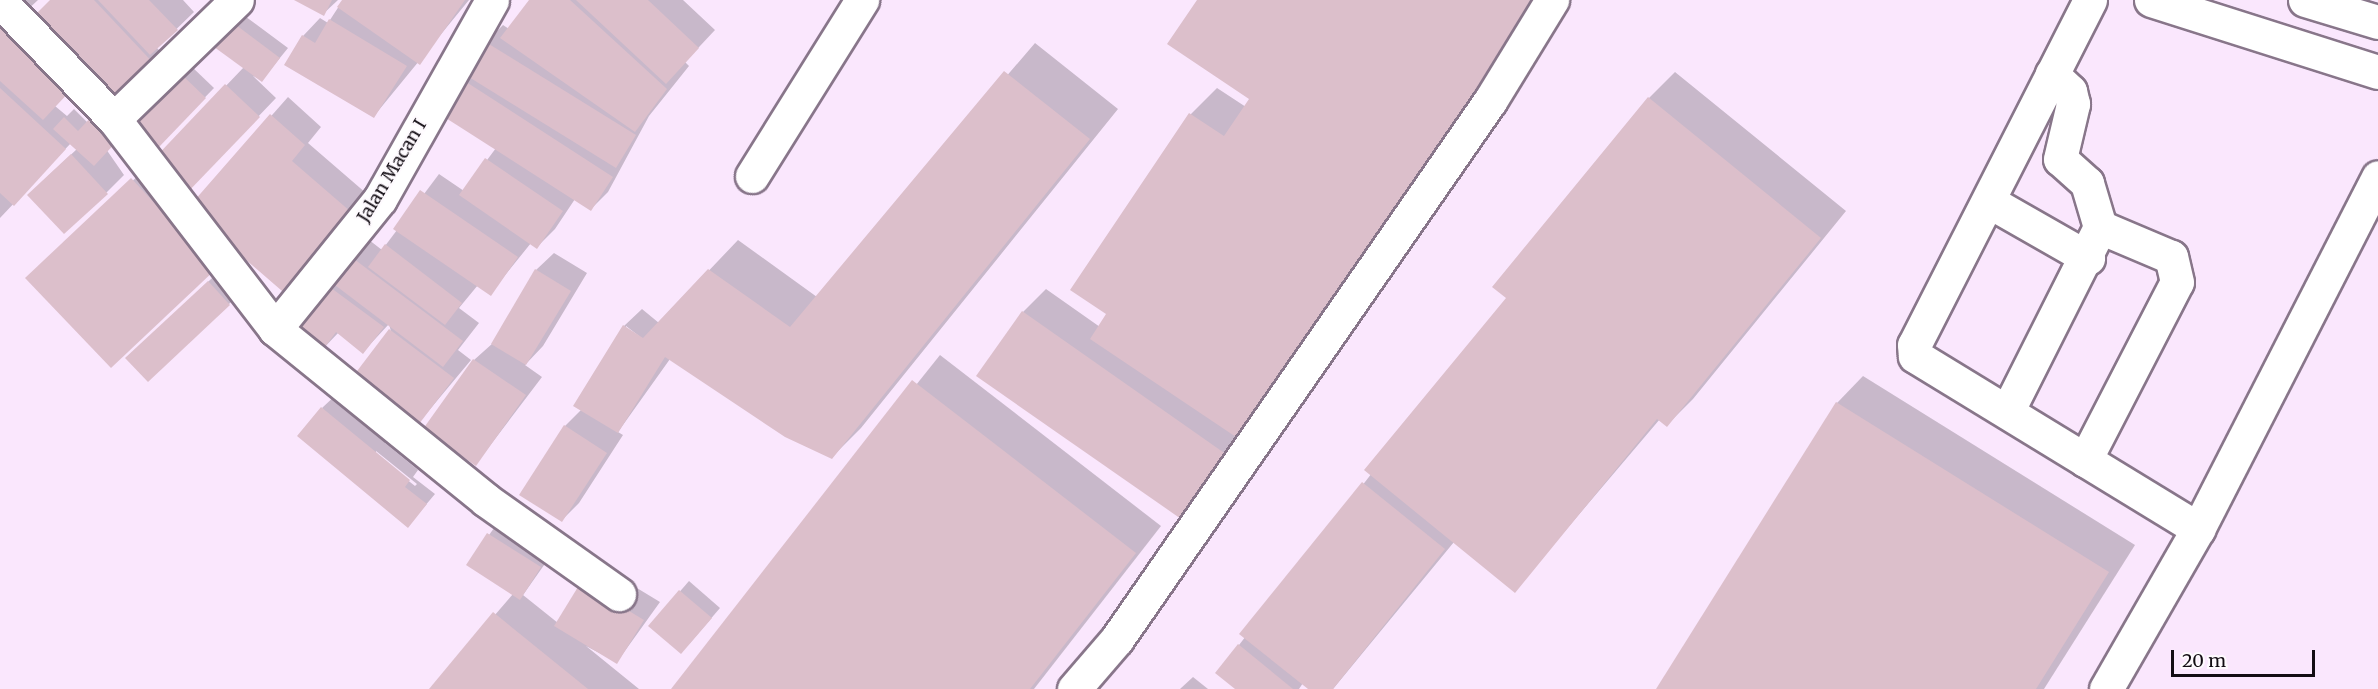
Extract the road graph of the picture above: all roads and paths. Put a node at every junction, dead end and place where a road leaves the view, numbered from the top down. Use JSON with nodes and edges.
{"nodes":[{"id":1,"x":237,"y":0,"type":"edge"},
{"id":2,"x":492,"y":0,"type":"edge"},
{"id":3,"x":862,"y":0,"type":"edge"},
{"id":4,"x":1552,"y":0,"type":"edge"},
{"id":5,"x":2151,"y":0,"type":"edge"},
{"id":6,"x":2305,"y":0,"type":"edge"},
{"id":7,"x":0,"y":1,"type":"edge"},
{"id":8,"x":2378,"y":21,"type":"edge"},
{"id":9,"x":2077,"y":24,"type":"edge"},
{"id":10,"x":2378,"y":72,"type":"edge"},
{"id":11,"x":2052,"y":74,"type":"junction"},
{"id":12,"x":114,"y":119,"type":"junction"},
{"id":13,"x":752,"y":176,"type":"dead end"},
{"id":14,"x":2378,"y":177,"type":"edge"},
{"id":15,"x":1990,"y":202,"type":"junction"},
{"id":16,"x":2100,"y":227,"type":"junction"},
{"id":17,"x":2088,"y":258,"type":"junction"},
{"id":18,"x":274,"y":329,"type":"junction"},
{"id":19,"x":2008,"y":410,"type":"junction"},
{"id":20,"x":2085,"y":460,"type":"junction"},
{"id":21,"x":2198,"y":529,"type":"junction"},
{"id":22,"x":619,"y":594,"type":"dead end"},
{"id":23,"x":1074,"y":689,"type":"edge"},
{"id":24,"x":2106,"y":689,"type":"edge"}],
"edges":[{"from":1,"to":12,"type":"main road"},
{"from":2,"to":18,"type":"main road","name":"Jalan Macan I"},
{"from":3,"to":13,"type":"main road"},
{"from":4,"to":23,"type":"main road"},
{"from":5,"to":10,"type":"main road"},
{"from":6,"to":8,"type":"main road"},
{"from":7,"to":12,"type":"main road"},
{"from":9,"to":11,"type":"main road"},
{"from":11,"to":15,"type":"main road"},
{"from":11,"to":16,"type":"main road"},
{"from":12,"to":18,"type":"main road"},
{"from":14,"to":21,"type":"main road"},
{"from":15,"to":17,"type":"main road"},
{"from":15,"to":19,"type":"main road"},
{"from":16,"to":17,"type":"main road"},
{"from":16,"to":20,"type":"main road"},
{"from":17,"to":19,"type":"main road"},
{"from":18,"to":22,"type":"main road"},
{"from":19,"to":20,"type":"main road"},
{"from":20,"to":21,"type":"main road"},
{"from":21,"to":24,"type":"main road"}]}
